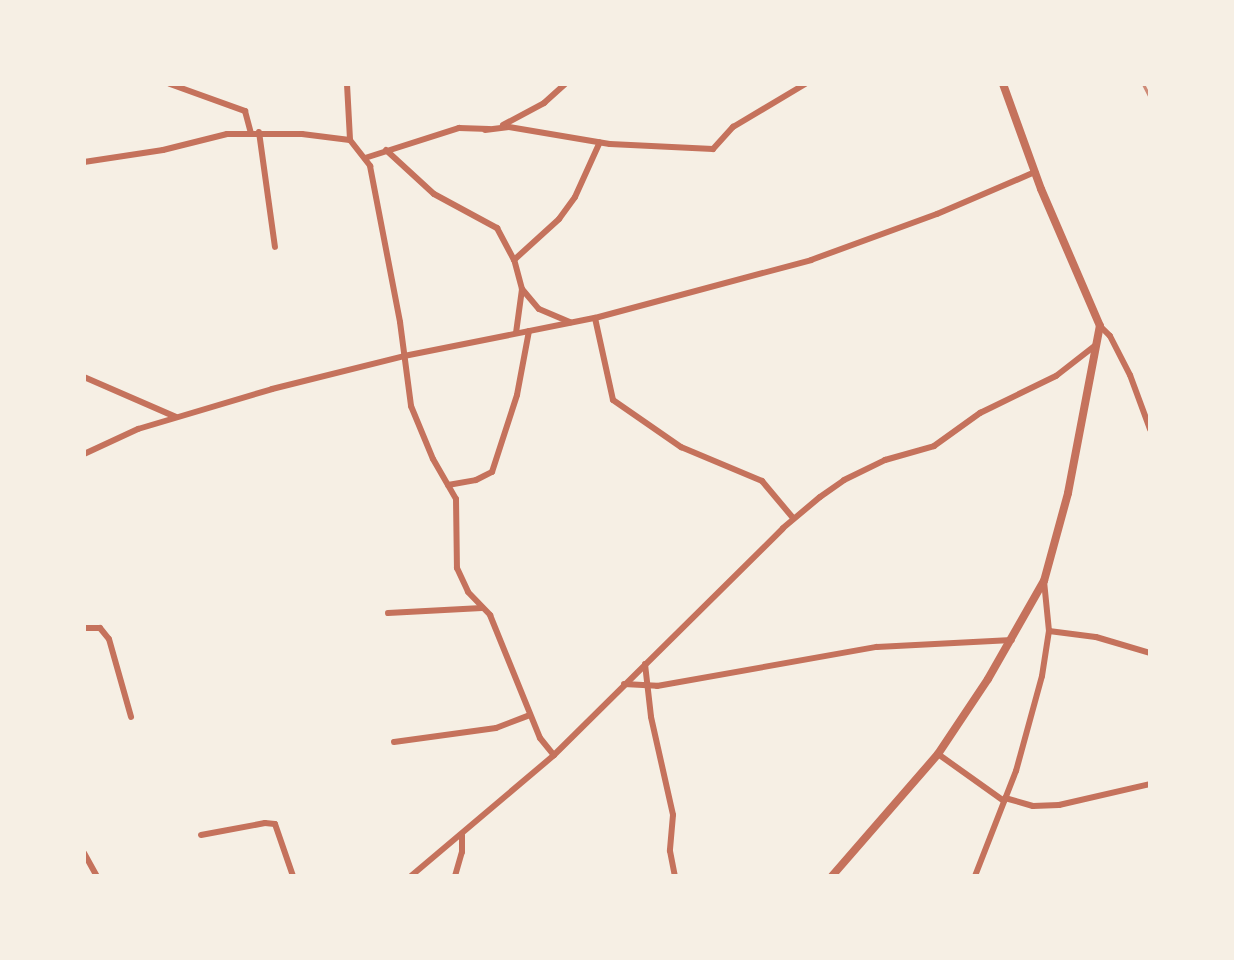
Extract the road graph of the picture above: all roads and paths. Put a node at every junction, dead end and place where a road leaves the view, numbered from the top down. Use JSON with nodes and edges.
{"nodes":[{"id":1,"x":170,"y":84,"type":"edge"},
{"id":2,"x":347,"y":84,"type":"edge"},
{"id":3,"x":565,"y":84,"type":"edge"},
{"id":4,"x":805,"y":84,"type":"edge"},
{"id":5,"x":1003,"y":84,"type":"edge"},
{"id":6,"x":485,"y":130,"type":"junction"},
{"id":7,"x":255,"y":133,"type":"junction"},
{"id":8,"x":350,"y":140,"type":"junction"},
{"id":9,"x":600,"y":142,"type":"junction"},
{"id":10,"x":386,"y":150,"type":"junction"},
{"id":11,"x":365,"y":158,"type":"junction"},
{"id":12,"x":84,"y":162,"type":"edge"},
{"id":13,"x":1035,"y":172,"type":"junction"},
{"id":14,"x":275,"y":247,"type":"dead end"},
{"id":15,"x":514,"y":260,"type":"junction"},
{"id":16,"x":522,"y":289,"type":"junction"},
{"id":17,"x":595,"y":318,"type":"junction"},
{"id":18,"x":571,"y":322,"type":"junction"},
{"id":19,"x":1100,"y":326,"type":"junction"},
{"id":20,"x":529,"y":331,"type":"junction"},
{"id":21,"x":516,"y":333,"type":"junction"},
{"id":22,"x":1098,"y":343,"type":"junction"},
{"id":23,"x":404,"y":356,"type":"junction"},
{"id":24,"x":84,"y":377,"type":"edge"},
{"id":25,"x":176,"y":417,"type":"junction"},
{"id":26,"x":1150,"y":429,"type":"edge"},
{"id":27,"x":84,"y":454,"type":"edge"},
{"id":28,"x":448,"y":485,"type":"junction"},
{"id":29,"x":793,"y":518,"type":"junction"},
{"id":30,"x":1044,"y":581,"type":"junction"},
{"id":31,"x":482,"y":608,"type":"junction"},
{"id":32,"x":388,"y":613,"type":"dead end"},
{"id":33,"x":84,"y":628,"type":"edge"},
{"id":34,"x":1049,"y":631,"type":"junction"},
{"id":35,"x":1012,"y":640,"type":"junction"},
{"id":36,"x":1150,"y":653,"type":"edge"},
{"id":37,"x":645,"y":664,"type":"junction"},
{"id":38,"x":624,"y":684,"type":"junction"},
{"id":39,"x":648,"y":687,"type":"junction"},
{"id":40,"x":530,"y":715,"type":"junction"},
{"id":41,"x":131,"y":717,"type":"dead end"},
{"id":42,"x":394,"y":742,"type":"dead end"},
{"id":43,"x":938,"y":754,"type":"junction"},
{"id":44,"x":554,"y":755,"type":"junction"},
{"id":45,"x":1150,"y":784,"type":"edge"},
{"id":46,"x":1004,"y":800,"type":"junction"},
{"id":47,"x":201,"y":835,"type":"dead end"},
{"id":48,"x":462,"y":835,"type":"junction"},
{"id":49,"x":84,"y":853,"type":"edge"},
{"id":50,"x":97,"y":876,"type":"edge"},
{"id":51,"x":293,"y":876,"type":"edge"},
{"id":52,"x":411,"y":876,"type":"edge"},
{"id":53,"x":455,"y":876,"type":"edge"},
{"id":54,"x":675,"y":876,"type":"edge"},
{"id":55,"x":832,"y":876,"type":"edge"},
{"id":56,"x":975,"y":876,"type":"edge"}],
"edges":[{"from":1,"to":7,"type":"street"},
{"from":2,"to":8,"type":"street"},
{"from":3,"to":6,"type":"street"},
{"from":4,"to":9,"type":"street"},
{"from":5,"to":13,"type":"street"},
{"from":6,"to":9,"type":"street"},
{"from":6,"to":10,"type":"street"},
{"from":7,"to":8,"type":"street"},
{"from":7,"to":12,"type":"street"},
{"from":7,"to":14,"type":"street"},
{"from":8,"to":11,"type":"street"},
{"from":9,"to":15,"type":"street"},
{"from":10,"to":11,"type":"street"},
{"from":10,"to":15,"type":"street"},
{"from":11,"to":23,"type":"street"},
{"from":13,"to":17,"type":"street"},
{"from":13,"to":19,"type":"street"},
{"from":15,"to":16,"type":"street"},
{"from":16,"to":18,"type":"street"},
{"from":16,"to":21,"type":"street"},
{"from":17,"to":18,"type":"street"},
{"from":17,"to":29,"type":"street"},
{"from":18,"to":20,"type":"street"},
{"from":19,"to":22,"type":"street"},
{"from":19,"to":26,"type":"street"},
{"from":20,"to":21,"type":"street"},
{"from":20,"to":28,"type":"street"},
{"from":21,"to":23,"type":"street"},
{"from":22,"to":29,"type":"street"},
{"from":22,"to":30,"type":"street"},
{"from":23,"to":25,"type":"street"},
{"from":23,"to":28,"type":"street"},
{"from":24,"to":25,"type":"street"},
{"from":25,"to":27,"type":"street"},
{"from":28,"to":31,"type":"street"},
{"from":29,"to":37,"type":"street"},
{"from":30,"to":34,"type":"street"},
{"from":30,"to":35,"type":"street"},
{"from":31,"to":32,"type":"street"},
{"from":31,"to":40,"type":"street"},
{"from":33,"to":41,"type":"street"},
{"from":34,"to":36,"type":"street"},
{"from":34,"to":46,"type":"street"},
{"from":35,"to":39,"type":"street"},
{"from":35,"to":43,"type":"street"},
{"from":37,"to":38,"type":"street"},
{"from":37,"to":39,"type":"street"},
{"from":38,"to":39,"type":"street"},
{"from":38,"to":44,"type":"street"},
{"from":39,"to":54,"type":"street"},
{"from":40,"to":42,"type":"street"},
{"from":40,"to":44,"type":"street"},
{"from":43,"to":46,"type":"street"},
{"from":43,"to":55,"type":"street"},
{"from":44,"to":48,"type":"street"},
{"from":45,"to":46,"type":"street"},
{"from":46,"to":56,"type":"street"},
{"from":47,"to":51,"type":"street"},
{"from":48,"to":52,"type":"street"},
{"from":48,"to":53,"type":"street"},
{"from":49,"to":50,"type":"street"}]}
